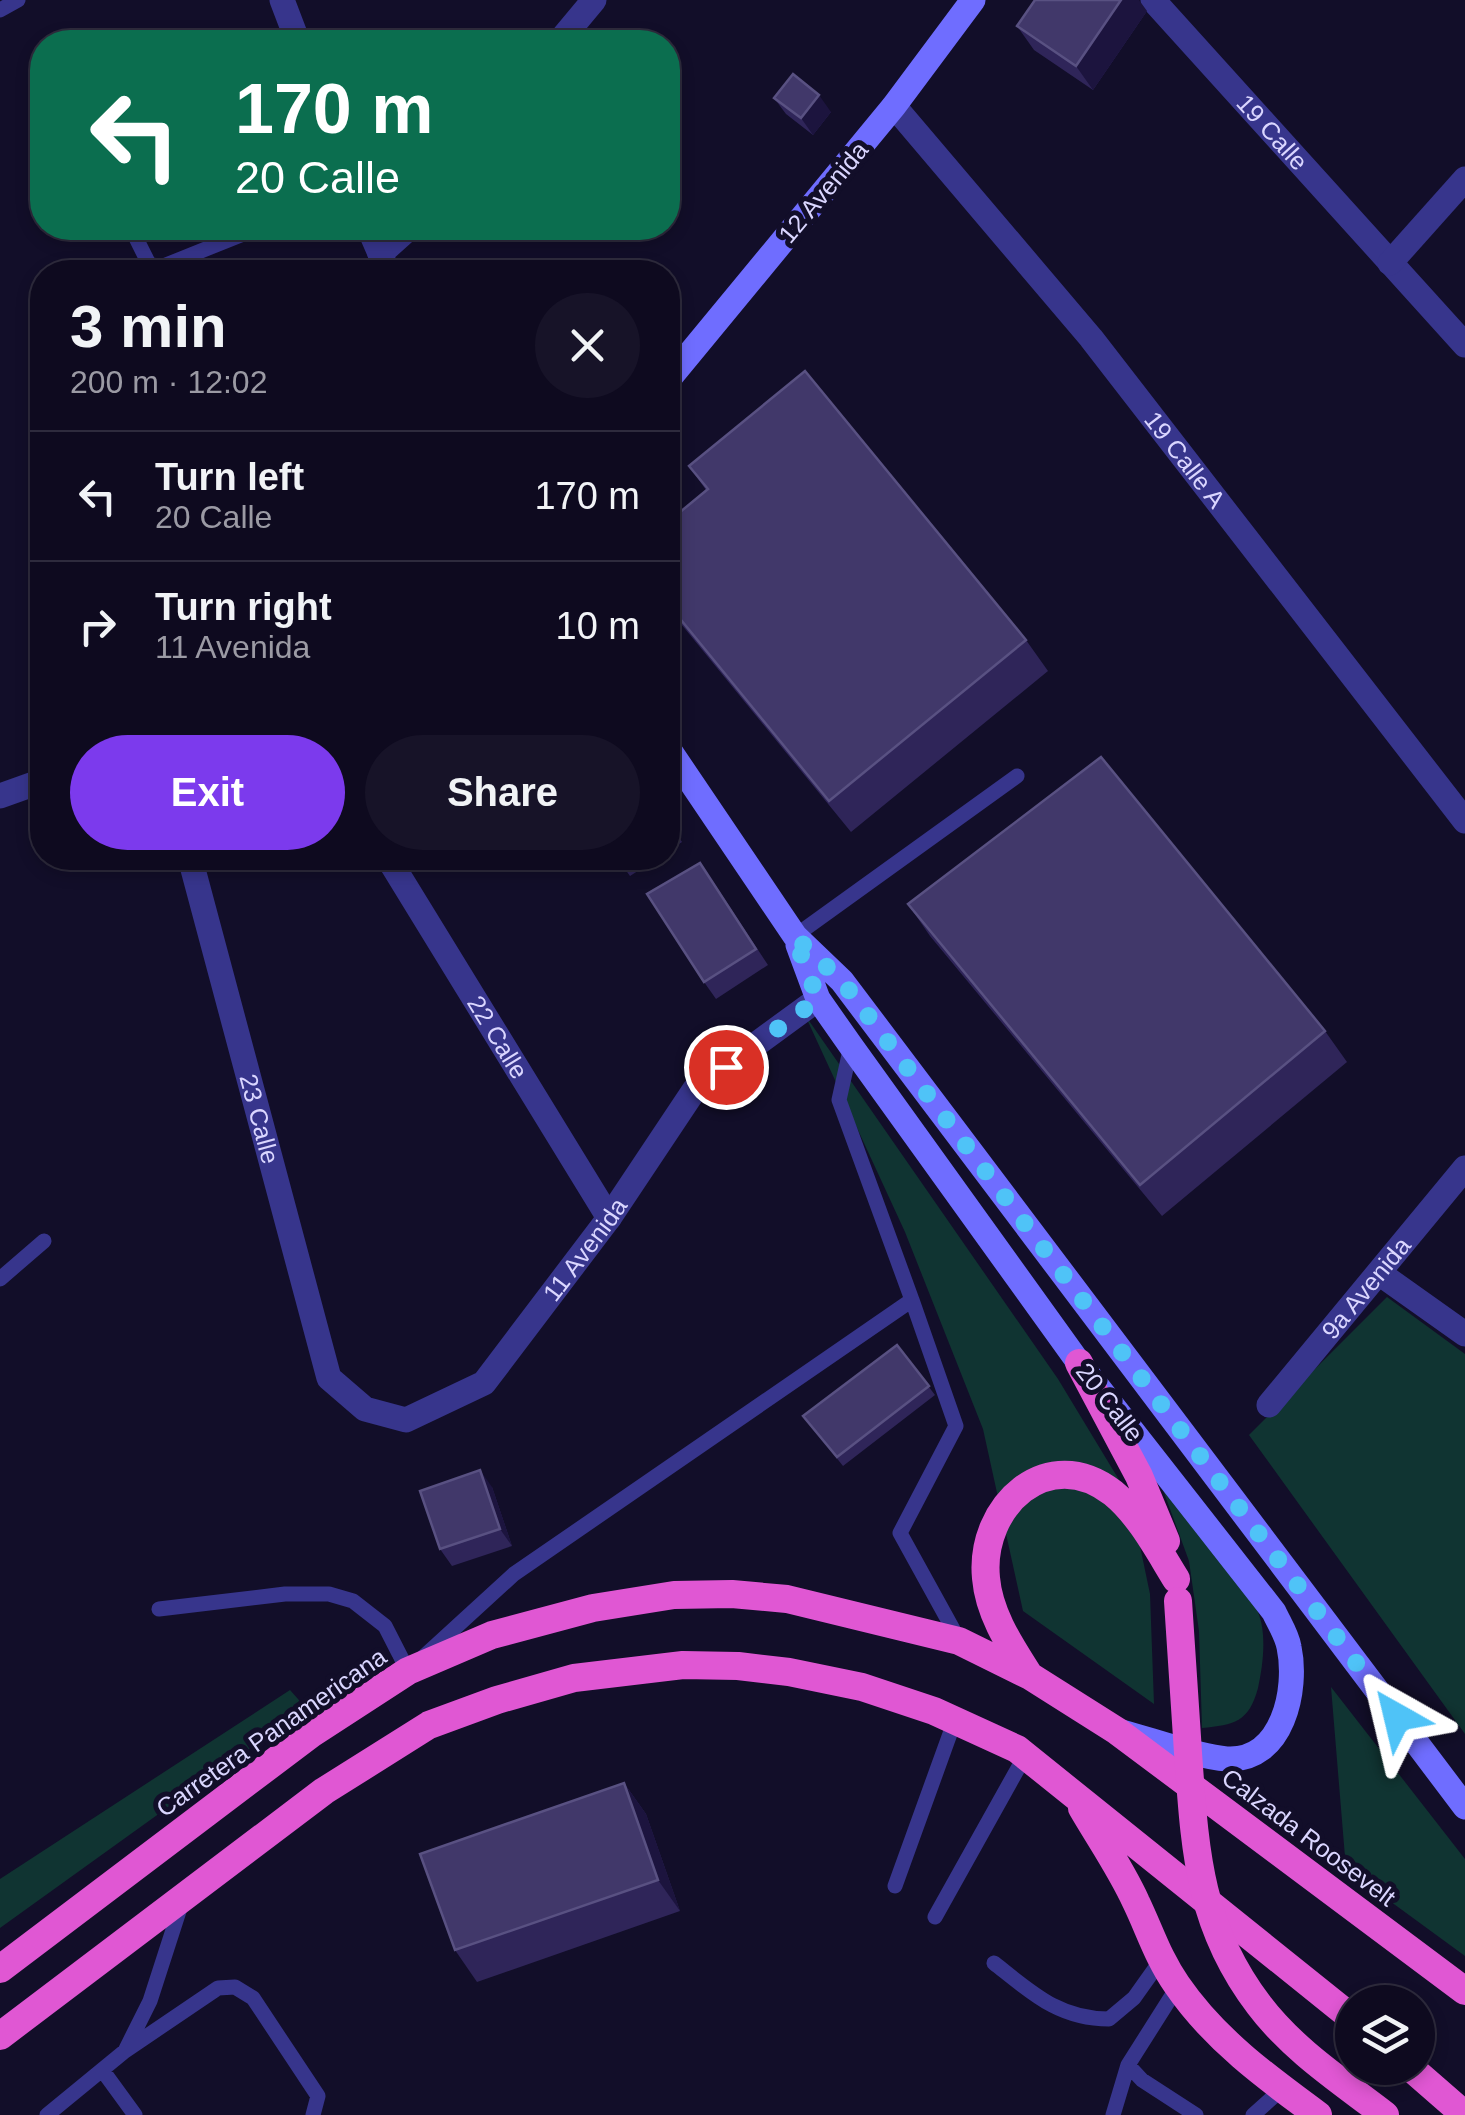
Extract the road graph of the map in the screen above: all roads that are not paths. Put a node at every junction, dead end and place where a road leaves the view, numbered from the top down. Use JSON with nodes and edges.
{"nodes":[{"id":1,"x":18,"y":0,"type":"edge"},
{"id":2,"x":282,"y":0,"type":"edge"},
{"id":3,"x":594,"y":0,"type":"edge"},
{"id":4,"x":974,"y":0,"type":"edge"},
{"id":5,"x":1153,"y":0,"type":"edge"},
{"id":6,"x":0,"y":10,"type":"edge"},
{"id":7,"x":293,"y":30,"type":"edge"},
{"id":8,"x":569,"y":30,"type":"edge"},
{"id":9,"x":894,"y":106,"type":"junction"},
{"id":10,"x":1465,"y":179,"type":"edge"},
{"id":11,"x":228,"y":240,"type":"edge"},
{"id":12,"x":178,"y":260,"type":"edge"},
{"id":13,"x":1390,"y":264,"type":"junction"},
{"id":14,"x":1465,"y":345,"type":"edge"},
{"id":15,"x":680,"y":365,"type":"edge"},
{"id":16,"x":680,"y":766,"type":"edge"},
{"id":17,"x":1017,"y":776,"type":"dead end"},
{"id":18,"x":30,"y":785,"type":"edge"},
{"id":19,"x":0,"y":796,"type":"edge"},
{"id":20,"x":1465,"y":821,"type":"edge"},
{"id":21,"x":193,"y":870,"type":"edge"},
{"id":22,"x":395,"y":870,"type":"edge"},
{"id":23,"x":794,"y":936,"type":"junction"},
{"id":24,"x":818,"y":999,"type":"junction"},
{"id":25,"x":850,"y":1046,"type":"junction"},
{"id":26,"x":1465,"y":1168,"type":"edge"},
{"id":27,"x":610,"y":1218,"type":"junction"},
{"id":28,"x":44,"y":1241,"type":"dead end"},
{"id":29,"x":1380,"y":1273,"type":"junction"},
{"id":30,"x":0,"y":1279,"type":"edge"},
{"id":31,"x":912,"y":1300,"type":"junction"},
{"id":32,"x":1465,"y":1334,"type":"edge"},
{"id":33,"x":1079,"y":1362,"type":"junction"},
{"id":34,"x":328,"y":1378,"type":"joint"},
{"id":35,"x":1269,"y":1405,"type":"dead end"},
{"id":36,"x":1177,"y":1590,"type":"junction"},
{"id":37,"x":159,"y":1609,"type":"dead end"},
{"id":38,"x":959,"y":1640,"type":"junction"},
{"id":39,"x":408,"y":1671,"type":"junction"},
{"id":40,"x":1030,"y":1676,"type":"junction"},
{"id":41,"x":956,"y":1720,"type":"junction"},
{"id":42,"x":1117,"y":1731,"type":"junction"},
{"id":43,"x":1026,"y":1754,"type":"junction"},
{"id":44,"x":1076,"y":1798,"type":"junction"},
{"id":45,"x":1465,"y":1808,"type":"edge"},
{"id":46,"x":896,"y":1886,"type":"dead end"},
{"id":47,"x":184,"y":1894,"type":"junction"},
{"id":48,"x":935,"y":1917,"type":"dead end"},
{"id":49,"x":1161,"y":1960,"type":"junction"},
{"id":50,"x":994,"y":1963,"type":"dead end"},
{"id":51,"x":0,"y":1969,"type":"edge"},
{"id":52,"x":1178,"y":1986,"type":"junction"},
{"id":53,"x":1465,"y":1991,"type":"edge"},
{"id":54,"x":1335,"y":2004,"type":"edge"},
{"id":55,"x":0,"y":2036,"type":"edge"},
{"id":56,"x":125,"y":2051,"type":"junction"},
{"id":57,"x":1128,"y":2065,"type":"junction"},
{"id":58,"x":103,"y":2071,"type":"junction"},
{"id":59,"x":1431,"y":2085,"type":"edge"},
{"id":60,"x":1282,"y":2089,"type":"junction"},
{"id":61,"x":53,"y":2112,"type":"edge"},
{"id":62,"x":136,"y":2115,"type":"edge"},
{"id":63,"x":314,"y":2115,"type":"edge"},
{"id":64,"x":1113,"y":2115,"type":"edge"},
{"id":65,"x":1196,"y":2115,"type":"edge"},
{"id":66,"x":1254,"y":2115,"type":"edge"},
{"id":67,"x":1318,"y":2115,"type":"edge"},
{"id":68,"x":1385,"y":2115,"type":"edge"},
{"id":69,"x":1465,"y":2115,"type":"edge"}],
"edges":[{"from":1,"to":6,"type":"lane"},
{"from":2,"to":7,"type":"street"},
{"from":3,"to":8,"type":"street"},
{"from":4,"to":9,"type":"main road","name":"12 Avenida"},
{"from":5,"to":13,"type":"street","name":"19 Calle"},
{"from":9,"to":15,"type":"main road","name":"12 Avenida"},
{"from":9,"to":20,"type":"street","name":"19 Calle A"},
{"from":10,"to":13,"type":"street"},
{"from":11,"to":12,"type":"lane"},
{"from":13,"to":14,"type":"street","name":"19 Calle"},
{"from":16,"to":23,"type":"main road","name":"20 Calle"},
{"from":17,"to":23,"type":"lane"},
{"from":18,"to":19,"type":"street"},
{"from":21,"to":34,"type":"street","name":"23 Calle"},
{"from":22,"to":27,"type":"street","name":"22 Calle"},
{"from":23,"to":24,"type":"main road","name":"20 Calle"},
{"from":23,"to":45,"type":"main road","name":"20 Calle"},
{"from":24,"to":25,"type":"main road","name":"20 Calle"},
{"from":24,"to":27,"type":"street","name":"11 Avenida"},
{"from":25,"to":31,"type":"lane"},
{"from":25,"to":33,"type":"main road","name":"20 Calle"},
{"from":26,"to":29,"type":"street","name":"9a Avenida"},
{"from":27,"to":34,"type":"street","name":"11 Avenida"},
{"from":28,"to":30,"type":"lane"},
{"from":29,"to":32,"type":"street"},
{"from":29,"to":35,"type":"street","name":"9a Avenida"},
{"from":31,"to":38,"type":"lane"},
{"from":31,"to":39,"type":"lane"},
{"from":33,"to":36,"type":"highway"},
{"from":33,"to":42,"type":"main road","name":"20 Calle"},
{"from":36,"to":40,"type":"highway"},
{"from":36,"to":68,"type":"highway","bridge":true},
{"from":37,"to":39,"type":"lane"},
{"from":38,"to":39,"type":"highway","name":"Carretera Panamericana"},
{"from":38,"to":40,"type":"highway","name":"Carretera Panamericana"},
{"from":39,"to":51,"type":"highway","name":"Carretera Panamericana"},
{"from":40,"to":42,"type":"highway","name":"Carretera Panamericana"},
{"from":41,"to":43,"type":"highway"},
{"from":41,"to":46,"type":"lane"},
{"from":41,"to":47,"type":"highway"},
{"from":42,"to":53,"type":"highway","name":"Calzada Roosevelt"},
{"from":43,"to":44,"type":"highway"},
{"from":43,"to":48,"type":"lane"},
{"from":44,"to":49,"type":"highway"},
{"from":44,"to":54,"type":"highway"},
{"from":47,"to":55,"type":"highway"},
{"from":47,"to":56,"type":"lane"},
{"from":49,"to":50,"type":"lane"},
{"from":49,"to":52,"type":"highway"},
{"from":52,"to":57,"type":"lane"},
{"from":52,"to":60,"type":"highway"},
{"from":56,"to":58,"type":"lane"},
{"from":56,"to":63,"type":"lane"},
{"from":57,"to":64,"type":"lane"},
{"from":57,"to":65,"type":"lane"},
{"from":58,"to":61,"type":"lane"},
{"from":58,"to":62,"type":"lane"},
{"from":59,"to":69,"type":"highway"},
{"from":60,"to":66,"type":"lane"},
{"from":60,"to":67,"type":"highway"}]}
